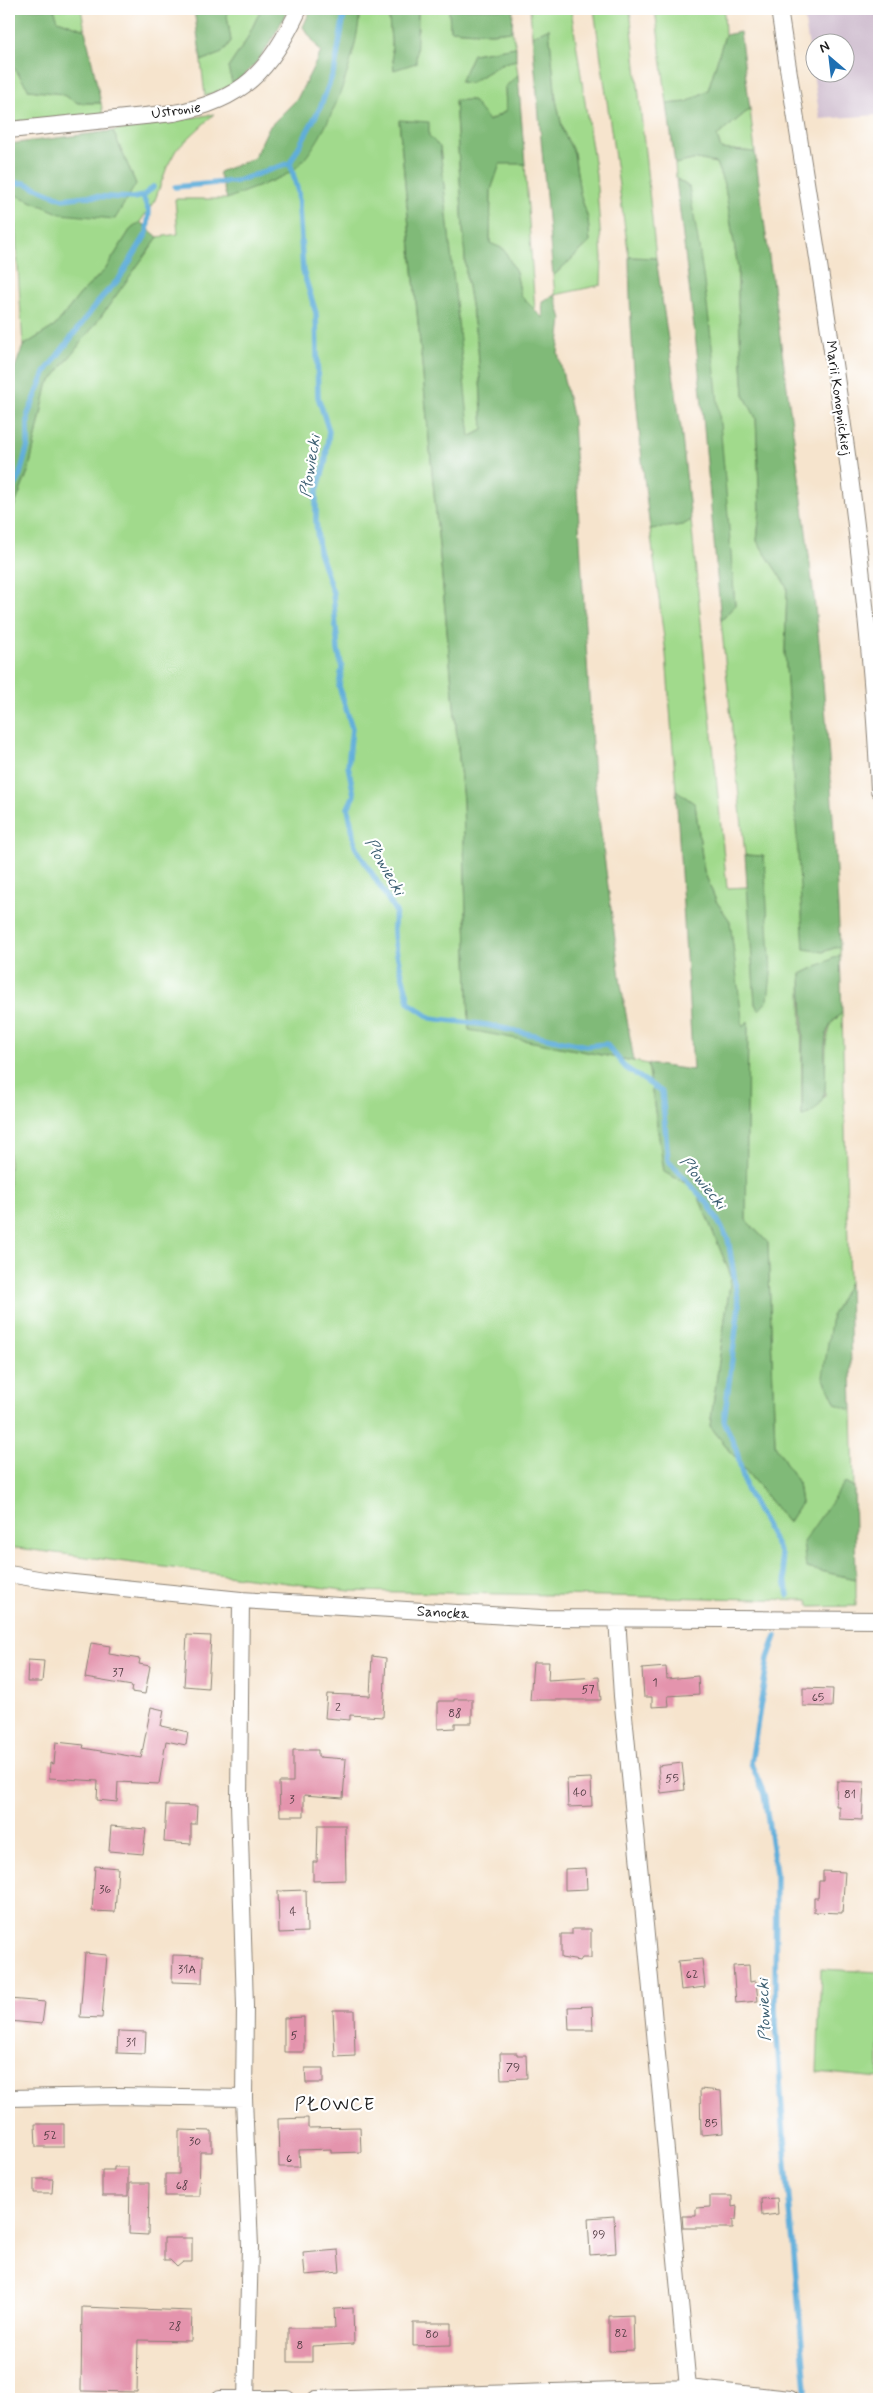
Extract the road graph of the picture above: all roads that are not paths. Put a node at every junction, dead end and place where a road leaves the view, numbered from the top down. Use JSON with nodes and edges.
{"nodes":[{"id":1,"x":299,"y":9,"type":"edge"},
{"id":2,"x":779,"y":9,"type":"edge"},
{"id":3,"x":9,"y":130,"type":"edge"},
{"id":4,"x":879,"y":790,"type":"edge"},
{"id":5,"x":9,"y":1574,"type":"edge"},
{"id":6,"x":241,"y":1600,"type":"junction"},
{"id":7,"x":616,"y":1617,"type":"junction"},
{"id":8,"x":879,"y":1620,"type":"edge"},
{"id":9,"x":9,"y":2098,"type":"edge"},
{"id":10,"x":244,"y":2098,"type":"junction"},
{"id":11,"x":688,"y":2388,"type":"junction"},
{"id":12,"x":246,"y":2398,"type":"edge"},
{"id":13,"x":220,"y":2399,"type":"edge"},
{"id":14,"x":287,"y":2399,"type":"edge"},
{"id":15,"x":316,"y":2399,"type":"edge"},
{"id":16,"x":790,"y":2399,"type":"edge"}],
"edges":[{"from":1,"to":3,"type":"street","name":"Ustronie"},
{"from":2,"to":4,"type":"street","name":"Marii Konopnickiej"},
{"from":5,"to":6,"type":"street","name":"Sanocka"},
{"from":6,"to":7,"type":"street","name":"Sanocka"},
{"from":6,"to":10,"type":"street"},
{"from":7,"to":8,"type":"street","name":"Sanocka"},
{"from":7,"to":11,"type":"street"},
{"from":9,"to":10,"type":"street"},
{"from":10,"to":12,"type":"street"},
{"from":11,"to":15,"type":"street"},
{"from":11,"to":16,"type":"street"},
{"from":12,"to":13,"type":"street"},
{"from":12,"to":14,"type":"street"}]}
